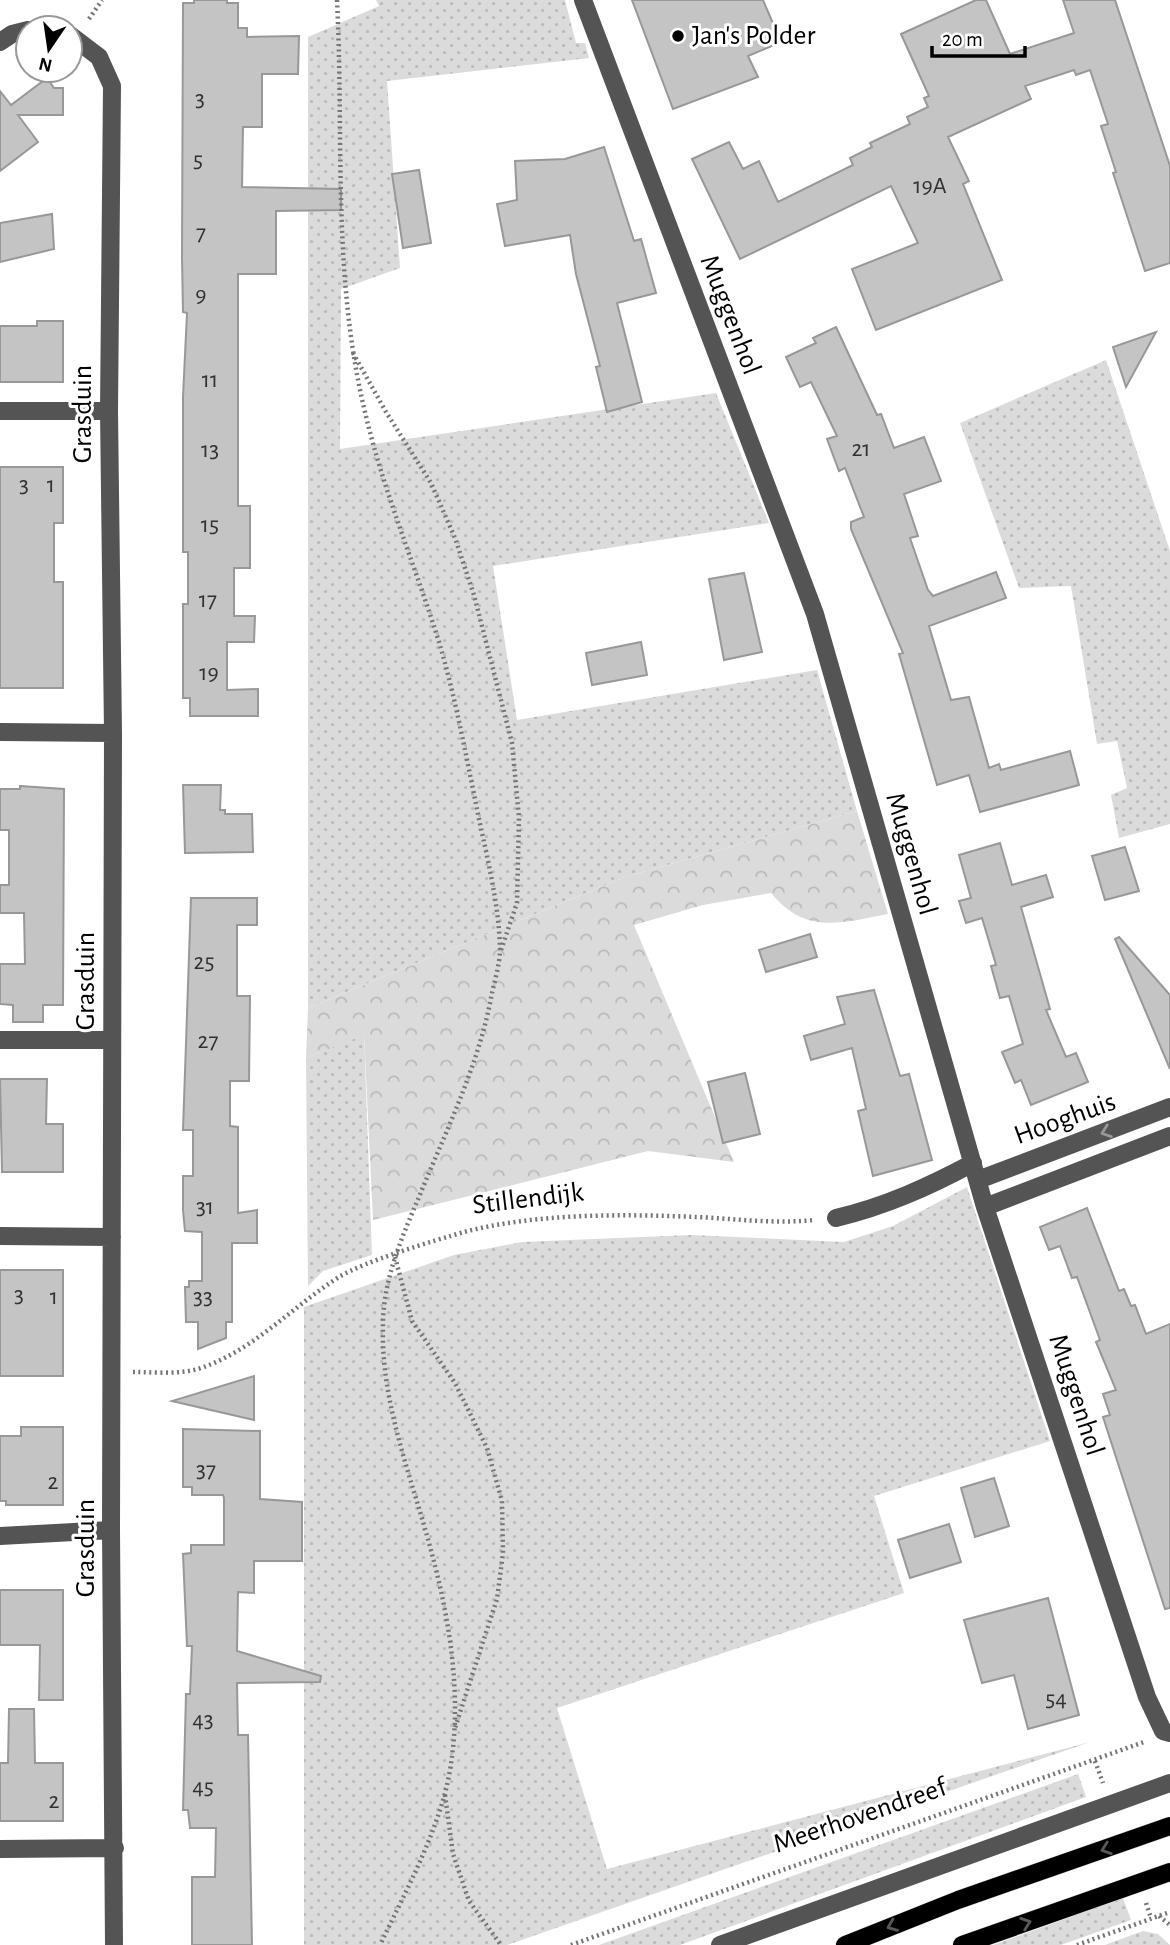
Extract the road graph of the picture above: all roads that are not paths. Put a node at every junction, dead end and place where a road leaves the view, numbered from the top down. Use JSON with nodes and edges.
{"nodes":[{"id":1,"x":583,"y":0,"type":"edge"},
{"id":2,"x":84,"y":46,"type":"edge"},
{"id":3,"x":0,"y":411,"type":"edge"},
{"id":4,"x":109,"y":411,"type":"junction"},
{"id":5,"x":0,"y":732,"type":"edge"},
{"id":6,"x":113,"y":733,"type":"junction"},
{"id":7,"x":0,"y":1040,"type":"edge"},
{"id":8,"x":112,"y":1040,"type":"junction"},
{"id":9,"x":1170,"y":1107,"type":"edge"},
{"id":10,"x":1170,"y":1136,"type":"edge"},
{"id":11,"x":975,"y":1171,"type":"junction"},
{"id":12,"x":985,"y":1207,"type":"junction"},
{"id":13,"x":836,"y":1218,"type":"road end"},
{"id":14,"x":0,"y":1236,"type":"edge"},
{"id":15,"x":111,"y":1237,"type":"junction"},
{"id":16,"x":111,"y":1530,"type":"junction"},
{"id":17,"x":0,"y":1536,"type":"edge"},
{"id":18,"x":1166,"y":1732,"type":"edge"},
{"id":19,"x":1169,"y":1783,"type":"edge"},
{"id":20,"x":1170,"y":1826,"type":"edge"},
{"id":21,"x":115,"y":1848,"type":"junction"},
{"id":22,"x":0,"y":1849,"type":"edge"},
{"id":23,"x":1170,"y":1872,"type":"edge"},
{"id":24,"x":114,"y":1945,"type":"edge"},
{"id":25,"x":720,"y":1945,"type":"edge"},
{"id":26,"x":845,"y":1945,"type":"edge"},
{"id":27,"x":961,"y":1945,"type":"edge"}],
"edges":[{"from":1,"to":11,"type":"street","name":"Muggenhol"},
{"from":2,"to":4,"type":"street","name":"Grasduin"},
{"from":3,"to":4,"type":"street"},
{"from":4,"to":6,"type":"street","name":"Grasduin"},
{"from":5,"to":6,"type":"street"},
{"from":6,"to":8,"type":"street","name":"Grasduin"},
{"from":7,"to":8,"type":"street"},
{"from":8,"to":15,"type":"street","name":"Grasduin"},
{"from":9,"to":11,"type":"street","name":"Hooghuis","one_way":true},
{"from":10,"to":12,"type":"street","name":"Hooghuis"},
{"from":11,"to":12,"type":"street","name":"Muggenhol"},
{"from":11,"to":13,"type":"street"},
{"from":12,"to":18,"type":"street","name":"Muggenhol"},
{"from":14,"to":15,"type":"street"},
{"from":15,"to":16,"type":"street","name":"Grasduin"},
{"from":16,"to":17,"type":"street"},
{"from":16,"to":21,"type":"street","name":"Grasduin"},
{"from":19,"to":25,"type":"street"},
{"from":20,"to":26,"type":"main road","one_way":true},
{"from":21,"to":22,"type":"street"},
{"from":21,"to":24,"type":"street","name":"Grasduin"},
{"from":27,"to":23,"type":"main road","one_way":true}]}
